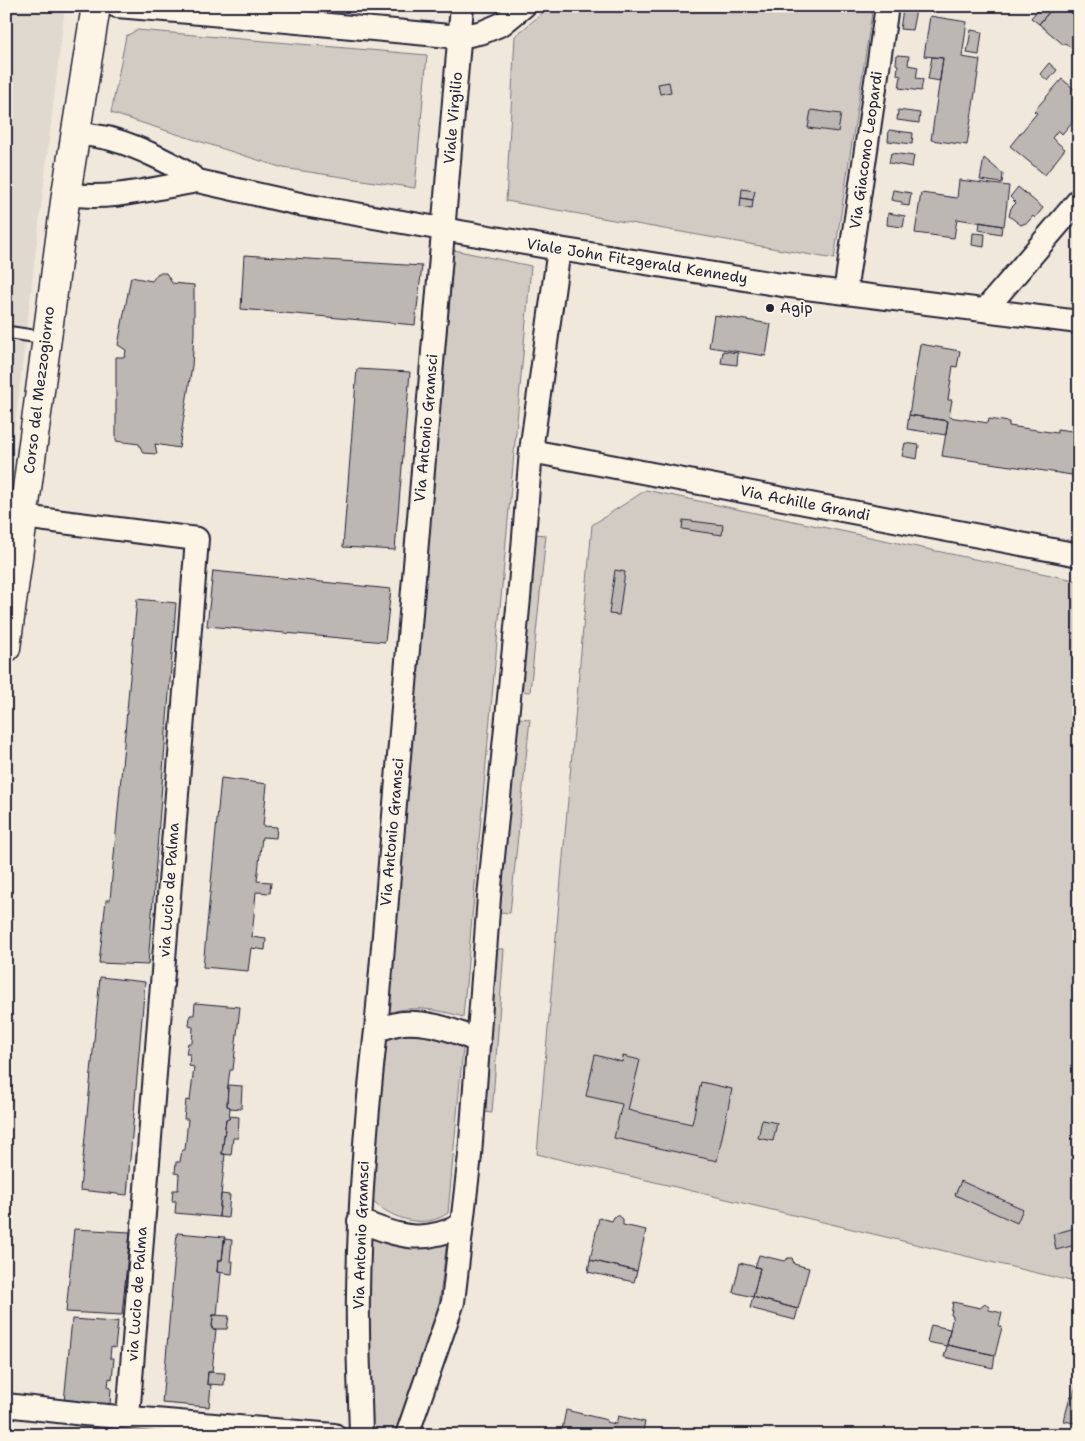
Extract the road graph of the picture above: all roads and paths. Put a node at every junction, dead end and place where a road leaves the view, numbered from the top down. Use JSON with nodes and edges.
{"nodes":[{"id":1,"x":96,"y":6,"type":"edge"},
{"id":2,"x":117,"y":6,"type":"edge"},
{"id":3,"x":462,"y":6,"type":"edge"},
{"id":4,"x":524,"y":6,"type":"edge"},
{"id":5,"x":886,"y":6,"type":"edge"},
{"id":6,"x":189,"y":9,"type":"edge"},
{"id":7,"x":460,"y":37,"type":"junction"},
{"id":8,"x":76,"y":133,"type":"junction"},
{"id":9,"x":198,"y":181,"type":"junction"},
{"id":10,"x":66,"y":194,"type":"junction"},
{"id":11,"x":1079,"y":200,"type":"edge"},
{"id":12,"x":443,"y":230,"type":"junction"},
{"id":13,"x":559,"y":249,"type":"junction"},
{"id":14,"x":845,"y":293,"type":"junction"},
{"id":15,"x":985,"y":310,"type":"junction"},
{"id":16,"x":1079,"y":322,"type":"edge"},
{"id":17,"x":6,"y":332,"type":"edge"},
{"id":18,"x":46,"y":338,"type":"junction"},
{"id":19,"x":531,"y":451,"type":"junction"},
{"id":20,"x":23,"y":517,"type":"junction"},
{"id":21,"x":1079,"y":555,"type":"edge"},
{"id":22,"x":7,"y":632,"type":"edge"},
{"id":23,"x":376,"y":1030,"type":"junction"},
{"id":24,"x":479,"y":1042,"type":"junction"},
{"id":25,"x":360,"y":1221,"type":"junction"},
{"id":26,"x":462,"y":1225,"type":"junction"},
{"id":27,"x":6,"y":1405,"type":"edge"},
{"id":28,"x":120,"y":1423,"type":"edge"},
{"id":29,"x":334,"y":1435,"type":"edge"},
{"id":30,"x":361,"y":1435,"type":"edge"},
{"id":31,"x":406,"y":1435,"type":"edge"}],
"edges":[{"from":1,"to":8,"type":"main road","name":"Corso del Mezzogiorno"},
{"from":2,"to":6,"type":"street"},
{"from":3,"to":7,"type":"street","name":"Viale Virgilio"},
{"from":4,"to":7,"type":"street"},
{"from":5,"to":14,"type":"street","name":"Via Giacomo Leopardi"},
{"from":6,"to":7,"type":"street"},
{"from":7,"to":12,"type":"street","name":"Viale Virgilio"},
{"from":8,"to":9,"type":"street"},
{"from":8,"to":10,"type":"main road","name":"Corso del Mezzogiorno"},
{"from":9,"to":10,"type":"street"},
{"from":9,"to":12,"type":"street","name":"Viale John Fitzgerald Kennedy"},
{"from":10,"to":18,"type":"main road","name":"Corso del Mezzogiorno"},
{"from":11,"to":15,"type":"street"},
{"from":12,"to":13,"type":"street","name":"Viale John Fitzgerald Kennedy"},
{"from":12,"to":23,"type":"street","name":"Via Antonio Gramsci"},
{"from":13,"to":14,"type":"street","name":"Viale John Fitzgerald Kennedy"},
{"from":13,"to":19,"type":"street"},
{"from":14,"to":15,"type":"street","name":"Viale John Fitzgerald Kennedy"},
{"from":15,"to":16,"type":"street","name":"Viale John Fitzgerald Kennedy"},
{"from":17,"to":18,"type":"lane"},
{"from":18,"to":20,"type":"main road","name":"Corso del Mezzogiorno"},
{"from":19,"to":21,"type":"street","name":"Via Achille Grandi"},
{"from":19,"to":24,"type":"street"},
{"from":20,"to":22,"type":"main road","name":"Corso del Mezzogiorno"},
{"from":20,"to":28,"type":"street","name":"via Lucio de Palma"},
{"from":23,"to":24,"type":"street"},
{"from":23,"to":25,"type":"street","name":"Via Antonio Gramsci"},
{"from":24,"to":26,"type":"street"},
{"from":25,"to":26,"type":"street"},
{"from":25,"to":30,"type":"street","name":"Via Antonio Gramsci"},
{"from":26,"to":31,"type":"street"},
{"from":27,"to":28,"type":"street"},
{"from":28,"to":29,"type":"street"}]}
